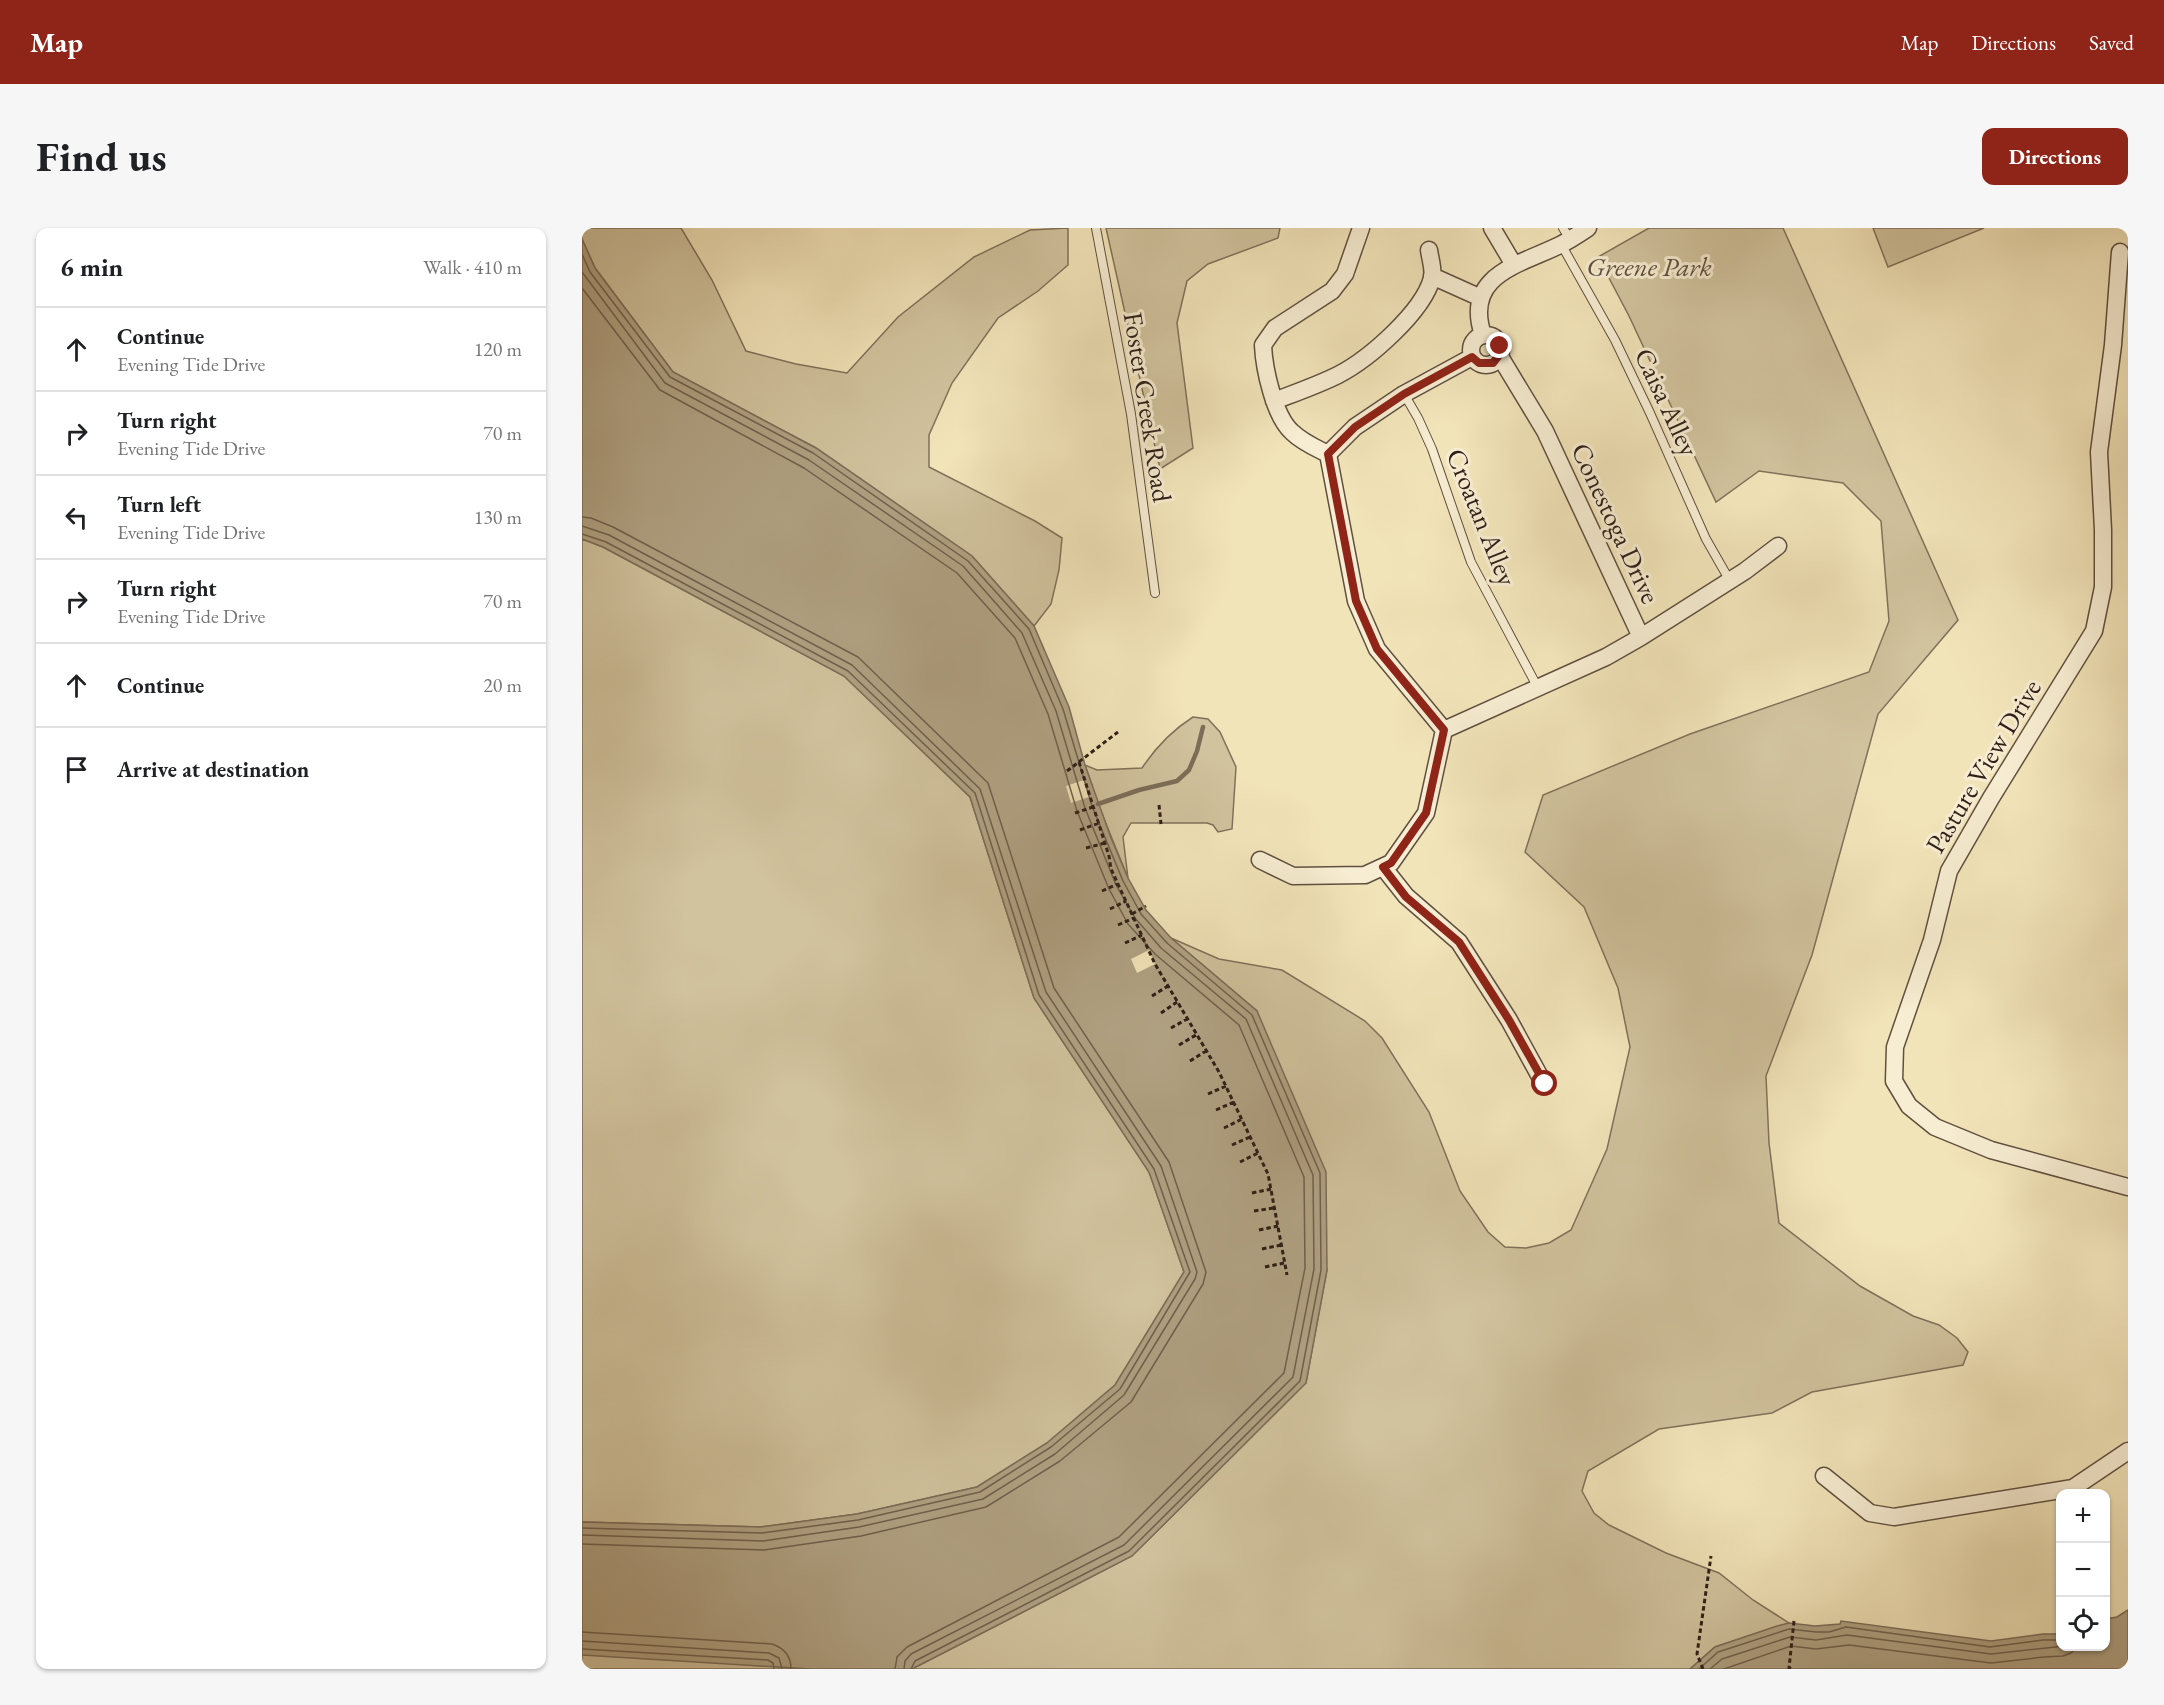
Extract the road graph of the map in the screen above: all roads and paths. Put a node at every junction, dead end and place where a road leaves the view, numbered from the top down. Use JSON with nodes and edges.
{"nodes":[{"id":1,"x":1096,"y":228,"type":"edge"},
{"id":2,"x":1361,"y":228,"type":"edge"},
{"id":3,"x":1492,"y":228,"type":"edge"},
{"id":4,"x":1588,"y":228,"type":"edge"},
{"id":5,"x":1565,"y":237,"type":"edge"},
{"id":6,"x":1429,"y":250,"type":"dead end"},
{"id":7,"x":2120,"y":252,"type":"dead end"},
{"id":8,"x":1514,"y":265,"type":"junction"},
{"id":9,"x":1432,"y":276,"type":"junction"},
{"id":10,"x":1481,"y":298,"type":"junction"},
{"id":11,"x":1483,"y":335,"type":"junction"},
{"id":12,"x":1499,"y":355,"type":"junction"},
{"id":13,"x":1472,"y":357,"type":"junction"},
{"id":14,"x":1404,"y":394,"type":"junction"},
{"id":15,"x":1274,"y":401,"type":"junction"},
{"id":16,"x":1328,"y":454,"type":"junction"},
{"id":17,"x":1778,"y":546,"type":"dead end"},
{"id":18,"x":1730,"y":581,"type":"junction"},
{"id":19,"x":1155,"y":592,"type":"dead end"},
{"id":20,"x":1641,"y":638,"type":"junction"},
{"id":21,"x":1538,"y":688,"type":"junction"},
{"id":22,"x":1444,"y":730,"type":"junction"},
{"id":23,"x":1118,"y":732,"type":"dead end"},
{"id":24,"x":1078,"y":762,"type":"junction"},
{"id":25,"x":1067,"y":771,"type":"dead end"},
{"id":26,"x":1159,"y":805,"type":"dead end"},
{"id":27,"x":1093,"y":807,"type":"junction"},
{"id":28,"x":1075,"y":813,"type":"dead end"},
{"id":29,"x":1098,"y":823,"type":"junction"},
{"id":30,"x":1161,"y":824,"type":"dead end"},
{"id":31,"x":1080,"y":830,"type":"dead end"},
{"id":32,"x":1105,"y":843,"type":"junction"},
{"id":33,"x":1086,"y":848,"type":"dead end"},
{"id":34,"x":1260,"y":860,"type":"dead end"},
{"id":35,"x":1383,"y":867,"type":"junction"},
{"id":36,"x":1118,"y":884,"type":"junction"},
{"id":37,"x":1102,"y":891,"type":"dead end"},
{"id":38,"x":1126,"y":902,"type":"junction"},
{"id":39,"x":1146,"y":906,"type":"dead end"},
{"id":40,"x":1110,"y":909,"type":"dead end"},
{"id":41,"x":1133,"y":916,"type":"junction"},
{"id":42,"x":1118,"y":925,"type":"dead end"},
{"id":43,"x":1142,"y":935,"type":"junction"},
{"id":44,"x":1125,"y":943,"type":"dead end"},
{"id":45,"x":1168,"y":986,"type":"junction"},
{"id":46,"x":1152,"y":996,"type":"dead end"},
{"id":47,"x":1178,"y":1002,"type":"junction"},
{"id":48,"x":1161,"y":1013,"type":"dead end"},
{"id":49,"x":1187,"y":1019,"type":"junction"},
{"id":50,"x":1171,"y":1029,"type":"dead end"},
{"id":51,"x":1196,"y":1035,"type":"junction"},
{"id":52,"x":1179,"y":1045,"type":"dead end"},
{"id":53,"x":1206,"y":1051,"type":"junction"},
{"id":54,"x":1190,"y":1060,"type":"dead end"},
{"id":55,"x":1545,"y":1084,"type":"dead end"},
{"id":56,"x":1226,"y":1086,"type":"junction"},
{"id":57,"x":1208,"y":1094,"type":"dead end"},
{"id":58,"x":1234,"y":1102,"type":"junction"},
{"id":59,"x":1216,"y":1110,"type":"dead end"},
{"id":60,"x":1242,"y":1119,"type":"junction"},
{"id":61,"x":1224,"y":1128,"type":"dead end"},
{"id":62,"x":1250,"y":1137,"type":"junction"},
{"id":63,"x":1232,"y":1145,"type":"dead end"},
{"id":64,"x":1258,"y":1153,"type":"junction"},
{"id":65,"x":1240,"y":1162,"type":"dead end"},
{"id":66,"x":2128,"y":1187,"type":"edge"},
{"id":67,"x":1271,"y":1189,"type":"junction"},
{"id":68,"x":1252,"y":1193,"type":"dead end"},
{"id":69,"x":1274,"y":1208,"type":"junction"},
{"id":70,"x":1254,"y":1212,"type":"dead end"},
{"id":71,"x":1278,"y":1226,"type":"junction"},
{"id":72,"x":1259,"y":1230,"type":"dead end"},
{"id":73,"x":1281,"y":1245,"type":"junction"},
{"id":74,"x":1262,"y":1249,"type":"dead end"},
{"id":75,"x":1284,"y":1263,"type":"junction"},
{"id":76,"x":1265,"y":1267,"type":"dead end"},
{"id":77,"x":1287,"y":1275,"type":"dead end"},
{"id":78,"x":2128,"y":1451,"type":"edge"},
{"id":79,"x":1824,"y":1476,"type":"dead end"},
{"id":80,"x":1712,"y":1556,"type":"dead end"},
{"id":81,"x":1794,"y":1621,"type":"dead end"},
{"id":82,"x":1702,"y":1669,"type":"edge"},
{"id":83,"x":1794,"y":1669,"type":"edge"}],
"edges":[{"from":1,"to":19,"type":"lane","name":"Foster Creek Road"},
{"from":2,"to":15,"type":"street"},
{"from":3,"to":8,"type":"street"},
{"from":4,"to":5,"type":"street"},
{"from":5,"to":8,"type":"street"},
{"from":5,"to":18,"type":"lane","name":"Caisa Alley"},
{"from":6,"to":9,"type":"street"},
{"from":7,"to":66,"type":"street","name":"Pasture View Drive"},
{"from":8,"to":10,"type":"street"},
{"from":9,"to":10,"type":"street"},
{"from":9,"to":15,"type":"street"},
{"from":10,"to":11,"type":"street"},
{"from":11,"to":12,"type":"street"},
{"from":11,"to":13,"type":"street"},
{"from":12,"to":13,"type":"street"},
{"from":12,"to":20,"type":"street","name":"Conestoga Drive"},
{"from":13,"to":14,"type":"street"},
{"from":14,"to":16,"type":"street"},
{"from":14,"to":21,"type":"lane","name":"Croatan Alley"},
{"from":15,"to":16,"type":"street"},
{"from":16,"to":22,"type":"street"},
{"from":17,"to":18,"type":"street","name":"Conestoga Drive"},
{"from":18,"to":20,"type":"street","name":"Conestoga Drive"},
{"from":20,"to":21,"type":"street","name":"Conestoga Drive"},
{"from":21,"to":22,"type":"street","name":"Conestoga Drive"},
{"from":22,"to":35,"type":"street"},
{"from":23,"to":24,"type":"path"},
{"from":24,"to":25,"type":"path"},
{"from":24,"to":27,"type":"path"},
{"from":26,"to":30,"type":"path"},
{"from":27,"to":28,"type":"path"},
{"from":27,"to":29,"type":"path"},
{"from":29,"to":31,"type":"path"},
{"from":29,"to":32,"type":"path"},
{"from":32,"to":33,"type":"path"},
{"from":32,"to":36,"type":"path"},
{"from":34,"to":35,"type":"street"},
{"from":35,"to":55,"type":"street"},
{"from":36,"to":37,"type":"path"},
{"from":36,"to":38,"type":"path"},
{"from":38,"to":40,"type":"path"},
{"from":38,"to":41,"type":"path"},
{"from":39,"to":41,"type":"path"},
{"from":41,"to":42,"type":"path"},
{"from":41,"to":43,"type":"path"},
{"from":43,"to":44,"type":"path"},
{"from":43,"to":45,"type":"path"},
{"from":45,"to":46,"type":"path"},
{"from":45,"to":47,"type":"path"},
{"from":47,"to":48,"type":"path"},
{"from":47,"to":49,"type":"path"},
{"from":49,"to":50,"type":"path"},
{"from":49,"to":51,"type":"path"},
{"from":51,"to":52,"type":"path"},
{"from":51,"to":53,"type":"path"},
{"from":53,"to":54,"type":"path"},
{"from":53,"to":56,"type":"path"},
{"from":56,"to":57,"type":"path"},
{"from":56,"to":58,"type":"path"},
{"from":58,"to":59,"type":"path"},
{"from":58,"to":60,"type":"path"},
{"from":60,"to":61,"type":"path"},
{"from":60,"to":62,"type":"path"},
{"from":62,"to":63,"type":"path"},
{"from":62,"to":64,"type":"path"},
{"from":64,"to":65,"type":"path"},
{"from":64,"to":67,"type":"path"},
{"from":67,"to":68,"type":"path"},
{"from":67,"to":69,"type":"path"},
{"from":69,"to":70,"type":"path"},
{"from":69,"to":71,"type":"path"},
{"from":71,"to":72,"type":"path"},
{"from":71,"to":73,"type":"path"},
{"from":73,"to":74,"type":"path"},
{"from":73,"to":75,"type":"path"},
{"from":75,"to":76,"type":"path"},
{"from":75,"to":77,"type":"path"},
{"from":78,"to":79,"type":"street"},
{"from":80,"to":82,"type":"path"},
{"from":81,"to":83,"type":"path"}]}
